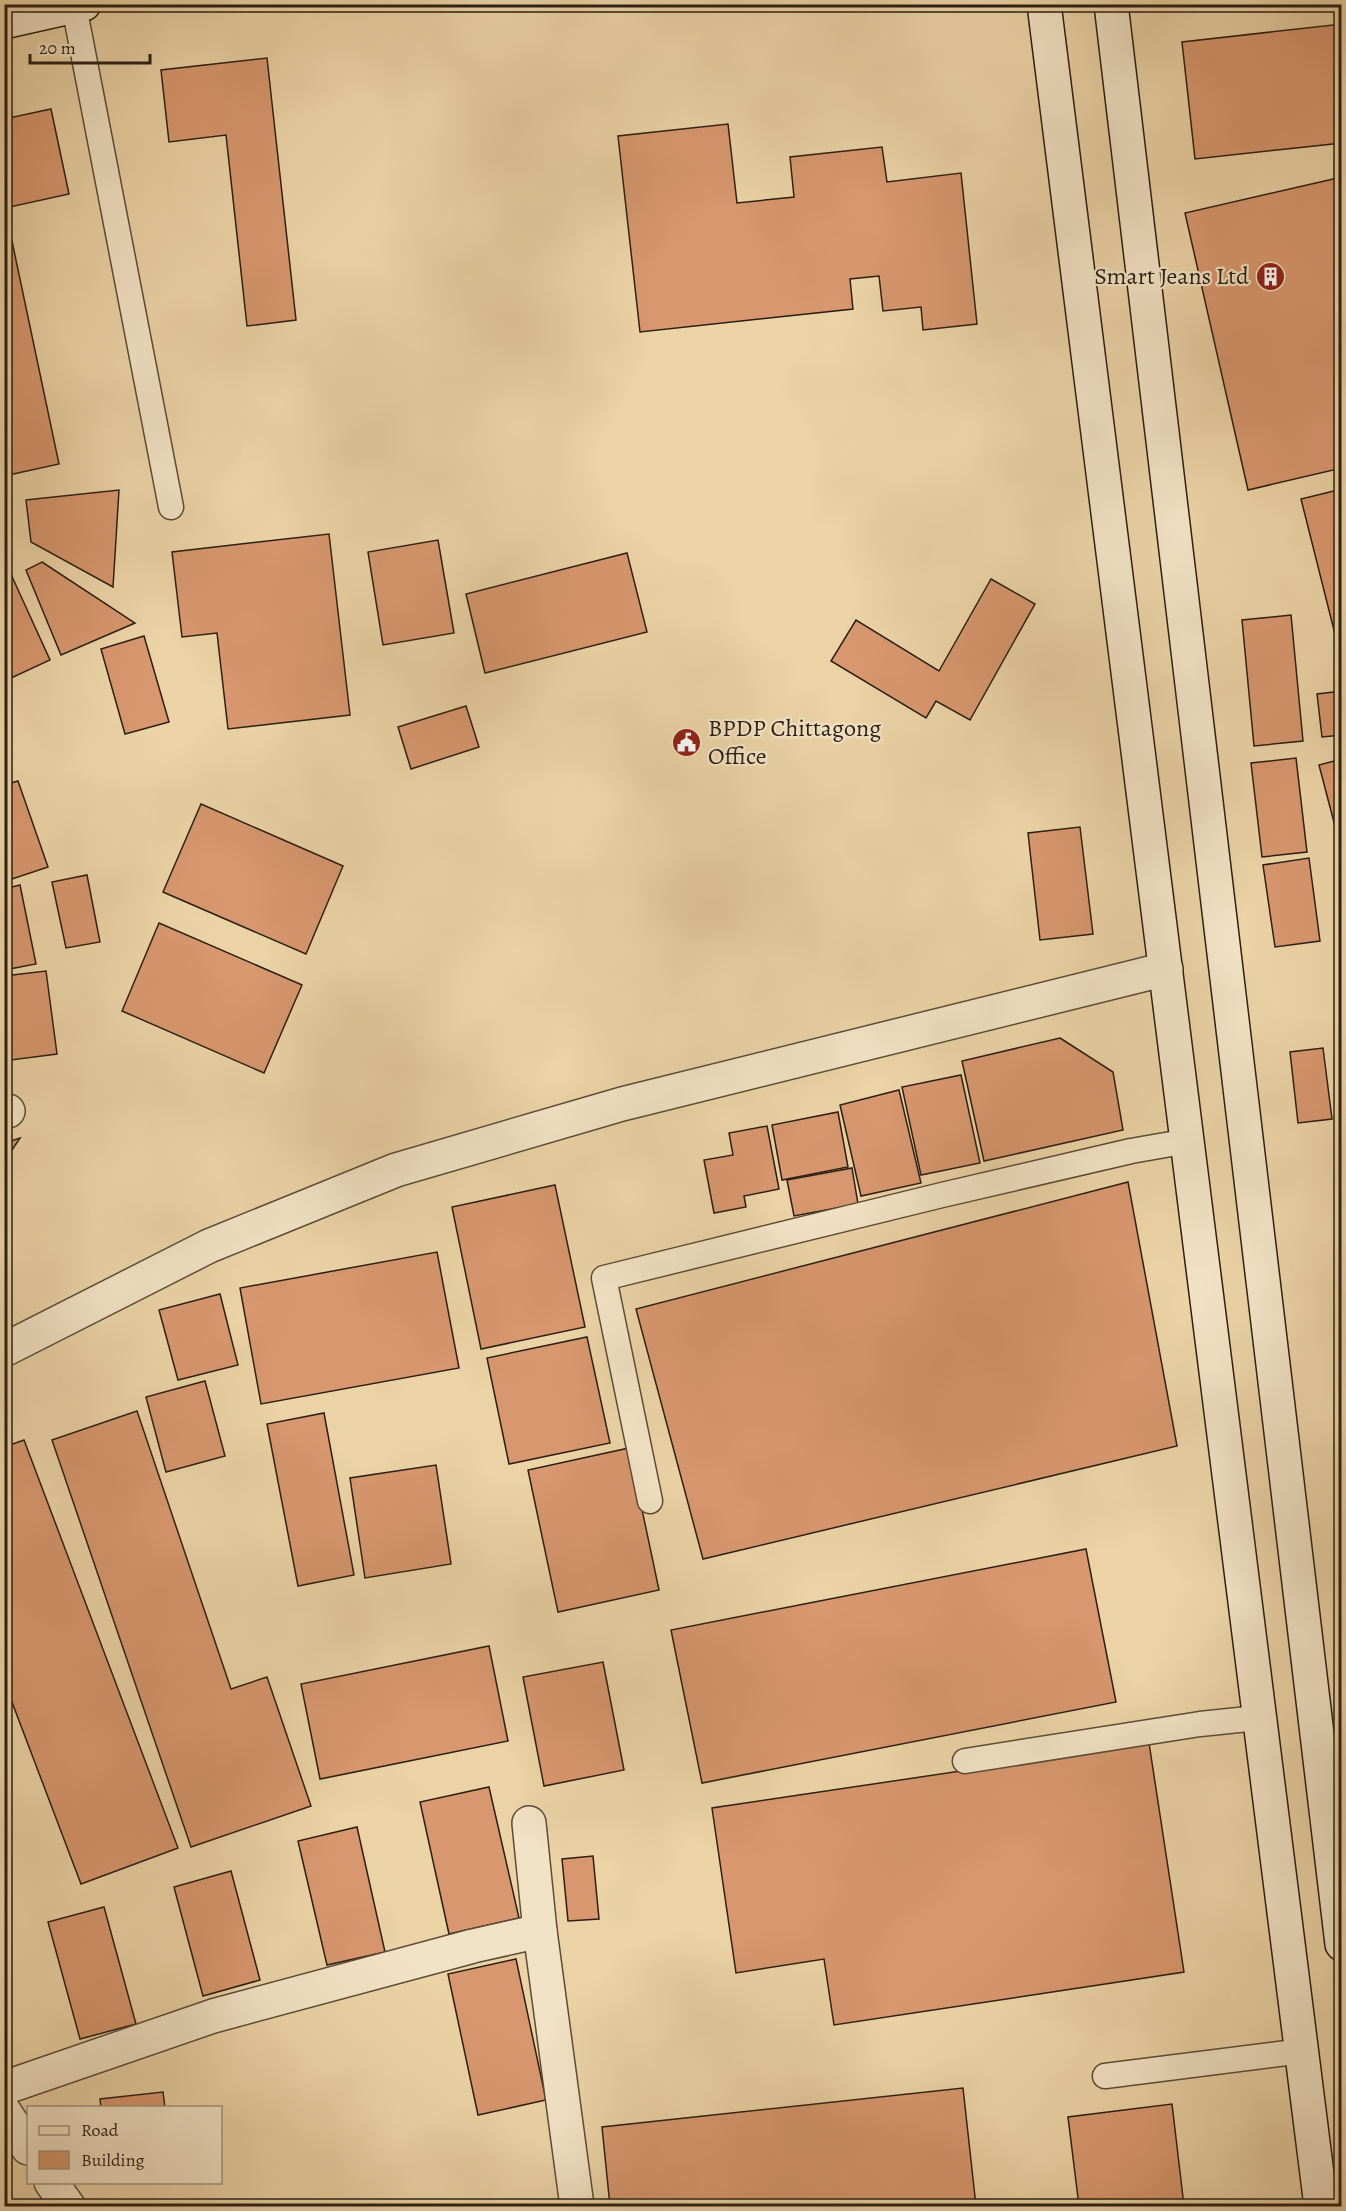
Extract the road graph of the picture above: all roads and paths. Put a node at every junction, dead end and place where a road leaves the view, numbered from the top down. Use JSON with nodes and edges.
{"nodes":[{"id":1,"x":1044,"y":4,"type":"edge"},
{"id":2,"x":1111,"y":4,"type":"edge"},
{"id":3,"x":79,"y":5,"type":"edge"},
{"id":4,"x":4,"y":22,"type":"edge"},
{"id":5,"x":171,"y":507,"type":"dead end"},
{"id":6,"x":1166,"y":969,"type":"junction"},
{"id":7,"x":1188,"y":1141,"type":"junction"},
{"id":8,"x":4,"y":1350,"type":"edge"},
{"id":9,"x":650,"y":1501,"type":"dead end"},
{"id":10,"x":1258,"y":1718,"type":"junction"},
{"id":11,"x":965,"y":1761,"type":"dead end"},
{"id":12,"x":1332,"y":1787,"type":"edge"},
{"id":13,"x":528,"y":1822,"type":"dead end"},
{"id":14,"x":540,"y":1931,"type":"junction"},
{"id":15,"x":1341,"y":1944,"type":"edge"},
{"id":16,"x":1302,"y":2051,"type":"junction"},
{"id":17,"x":1105,"y":2076,"type":"dead end"},
{"id":18,"x":4,"y":2088,"type":"edge"},
{"id":19,"x":4,"y":2111,"type":"edge"},
{"id":20,"x":27,"y":2146,"type":"edge"},
{"id":21,"x":577,"y":2206,"type":"edge"},
{"id":22,"x":1321,"y":2206,"type":"edge"}],
"edges":[{"from":1,"to":6,"type":"street"},
{"from":2,"to":12,"type":"street"},
{"from":3,"to":4,"type":"street"},
{"from":3,"to":5,"type":"lane"},
{"from":6,"to":7,"type":"street"},
{"from":6,"to":8,"type":"street"},
{"from":7,"to":9,"type":"lane"},
{"from":7,"to":10,"type":"street"},
{"from":10,"to":11,"type":"lane"},
{"from":10,"to":16,"type":"street"},
{"from":12,"to":15,"type":"street"},
{"from":13,"to":14,"type":"street"},
{"from":14,"to":18,"type":"street"},
{"from":14,"to":21,"type":"street"},
{"from":16,"to":17,"type":"lane"},
{"from":16,"to":22,"type":"street"},
{"from":19,"to":20,"type":"street"}]}
